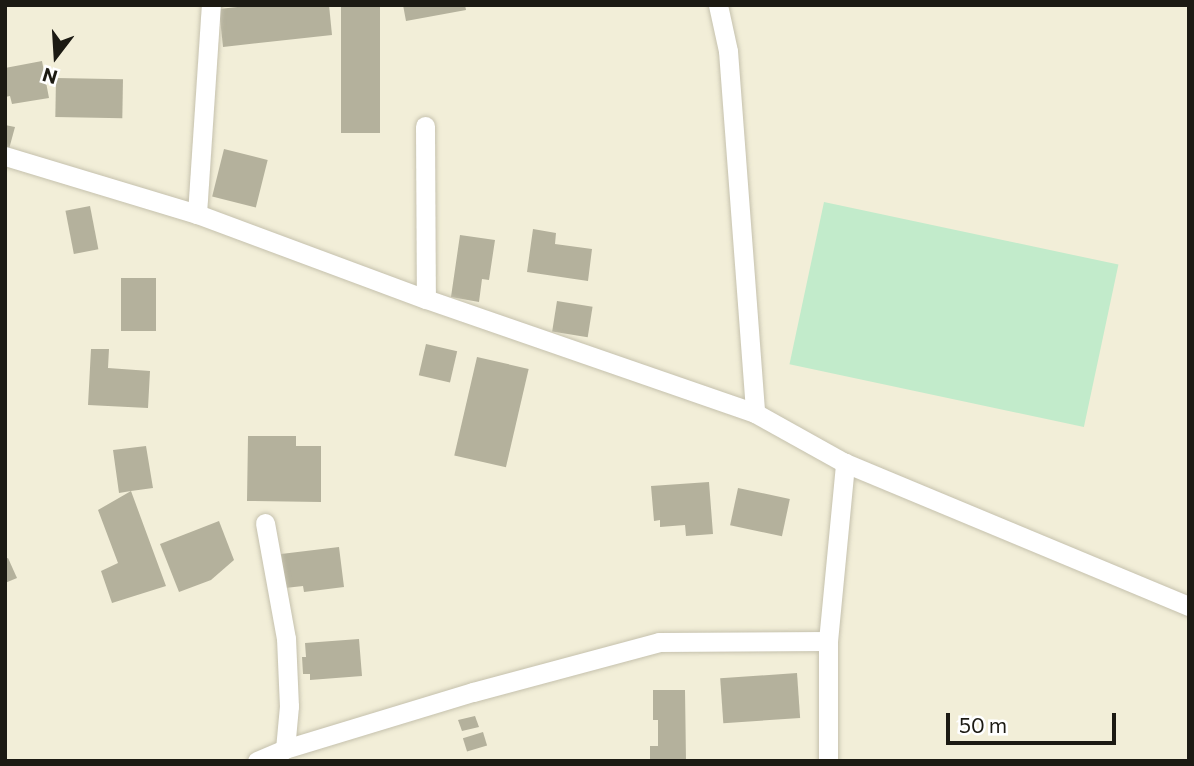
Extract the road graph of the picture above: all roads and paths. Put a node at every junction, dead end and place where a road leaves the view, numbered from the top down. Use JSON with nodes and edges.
{"nodes":[{"id":1,"x":211,"y":5,"type":"edge"},
{"id":2,"x":718,"y":5,"type":"edge"},
{"id":3,"x":425,"y":127,"type":"dead end"},
{"id":4,"x":9,"y":160,"type":"edge"},
{"id":5,"x":197,"y":214,"type":"junction"},
{"id":6,"x":426,"y":299,"type":"junction"},
{"id":7,"x":755,"y":413,"type":"junction"},
{"id":8,"x":845,"y":463,"type":"junction"},
{"id":9,"x":265,"y":523,"type":"dead end"},
{"id":10,"x":1189,"y":606,"type":"edge"},
{"id":11,"x":828,"y":641,"type":"junction"},
{"id":12,"x":285,"y":749,"type":"junction"},
{"id":13,"x":257,"y":761,"type":"edge"},
{"id":14,"x":828,"y":761,"type":"edge"}],
"edges":[{"from":1,"to":5,"type":"street"},
{"from":2,"to":7,"type":"street"},
{"from":3,"to":6,"type":"street"},
{"from":4,"to":5,"type":"street"},
{"from":5,"to":6,"type":"street"},
{"from":6,"to":7,"type":"street"},
{"from":7,"to":8,"type":"street"},
{"from":8,"to":10,"type":"street"},
{"from":8,"to":11,"type":"street"},
{"from":9,"to":12,"type":"street"},
{"from":11,"to":12,"type":"street"},
{"from":11,"to":14,"type":"street"},
{"from":12,"to":13,"type":"street"}]}
